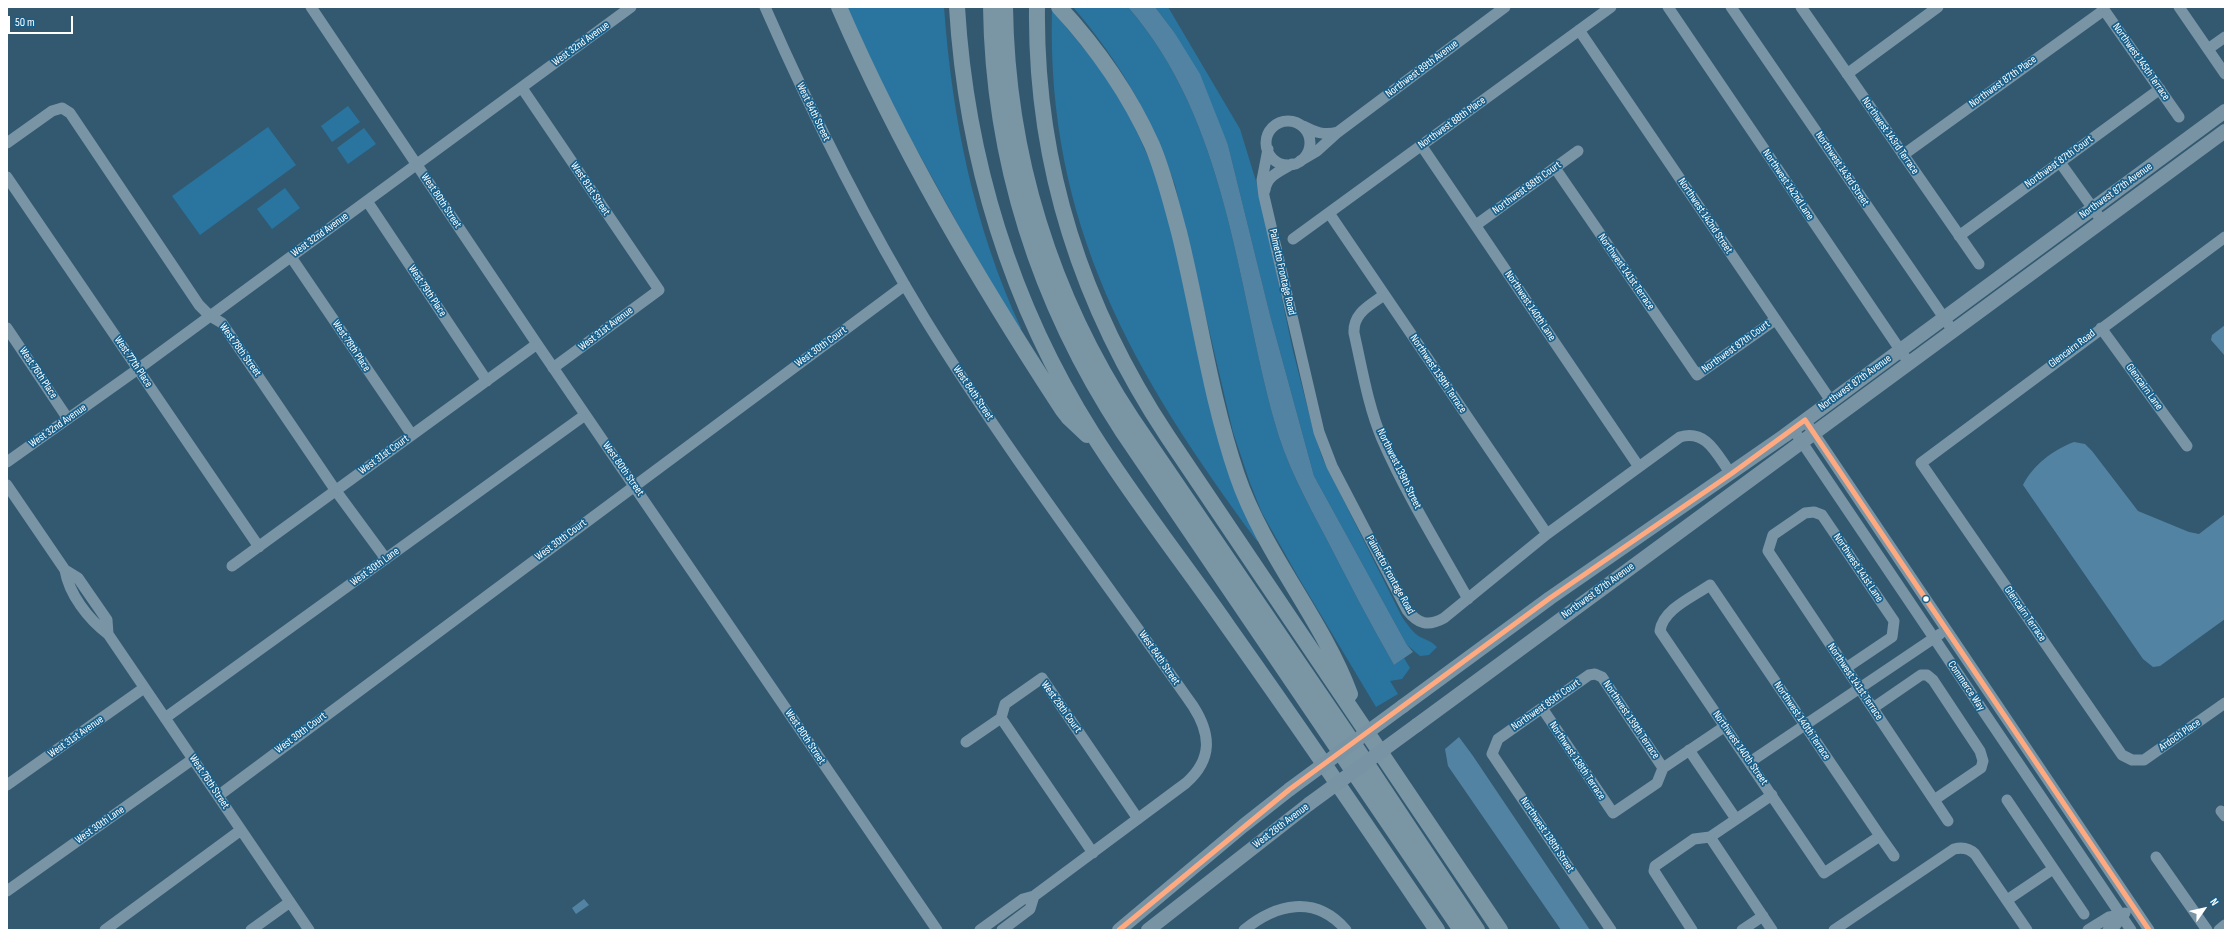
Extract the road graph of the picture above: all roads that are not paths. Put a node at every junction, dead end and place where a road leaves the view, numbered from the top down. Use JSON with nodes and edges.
{"nodes":[{"id":1,"x":311,"y":7,"type":"edge"},
{"id":2,"x":631,"y":7,"type":"edge"},
{"id":3,"x":765,"y":7,"type":"edge"},
{"id":4,"x":839,"y":7,"type":"edge"},
{"id":5,"x":957,"y":7,"type":"edge"},
{"id":6,"x":991,"y":7,"type":"edge"},
{"id":7,"x":1005,"y":7,"type":"edge"},
{"id":8,"x":1037,"y":7,"type":"edge"},
{"id":9,"x":1059,"y":7,"type":"edge"},
{"id":10,"x":1505,"y":7,"type":"edge"},
{"id":11,"x":1611,"y":7,"type":"edge"},
{"id":12,"x":1668,"y":7,"type":"edge"},
{"id":13,"x":1731,"y":7,"type":"edge"},
{"id":14,"x":1801,"y":7,"type":"edge"},
{"id":15,"x":1938,"y":7,"type":"edge"},
{"id":16,"x":2179,"y":7,"type":"edge"},
{"id":17,"x":2103,"y":8,"type":"edge"},
{"id":18,"x":1579,"y":30,"type":"junction"},
{"id":19,"x":2225,"y":37,"type":"edge"},
{"id":20,"x":2208,"y":49,"type":"junction"},
{"id":21,"x":1847,"y":74,"type":"junction"},
{"id":22,"x":2225,"y":74,"type":"edge"},
{"id":23,"x":522,"y":88,"type":"junction"},
{"id":24,"x":2160,"y":89,"type":"junction"},
{"id":25,"x":2225,"y":111,"type":"edge"},
{"id":26,"x":2179,"y":117,"type":"dead end"},
{"id":27,"x":1303,"y":126,"type":"junction"},
{"id":28,"x":2225,"y":131,"type":"edge"},
{"id":29,"x":1338,"y":132,"type":"junction"},
{"id":30,"x":7,"y":143,"type":"edge"},
{"id":31,"x":1422,"y":145,"type":"junction"},
{"id":32,"x":1268,"y":149,"type":"junction"},
{"id":33,"x":1578,"y":150,"type":"dead end"},
{"id":34,"x":1903,"y":155,"type":"junction"},
{"id":35,"x":2059,"y":161,"type":"junction"},
{"id":36,"x":1296,"y":163,"type":"junction"},
{"id":37,"x":416,"y":165,"type":"junction"},
{"id":38,"x":1555,"y":168,"type":"junction"},
{"id":39,"x":7,"y":177,"type":"edge"},
{"id":40,"x":1264,"y":196,"type":"junction"},
{"id":41,"x":366,"y":201,"type":"junction"},
{"id":42,"x":2093,"y":208,"type":"junction"},
{"id":43,"x":1330,"y":213,"type":"junction"},
{"id":44,"x":2102,"y":221,"type":"junction"},
{"id":45,"x":1476,"y":226,"type":"junction"},
{"id":46,"x":1959,"y":236,"type":"junction"},
{"id":47,"x":2225,"y":237,"type":"edge"},
{"id":48,"x":1293,"y":239,"type":"dead end"},
{"id":49,"x":291,"y":256,"type":"junction"},
{"id":50,"x":1979,"y":264,"type":"dead end"},
{"id":51,"x":905,"y":285,"type":"junction"},
{"id":52,"x":659,"y":290,"type":"joint"},
{"id":53,"x":1384,"y":295,"type":"junction"},
{"id":54,"x":210,"y":316,"type":"junction"},
{"id":55,"x":1944,"y":318,"type":"junction"},
{"id":56,"x":1775,"y":320,"type":"junction"},
{"id":57,"x":7,"y":328,"type":"edge"},
{"id":58,"x":2100,"y":328,"type":"junction"},
{"id":59,"x":1953,"y":331,"type":"junction"},
{"id":60,"x":537,"y":344,"type":"junction"},
{"id":61,"x":1900,"y":350,"type":"junction"},
{"id":62,"x":1909,"y":364,"type":"junction"},
{"id":63,"x":553,"y":368,"type":"junction"},
{"id":64,"x":138,"y":369,"type":"junction"},
{"id":65,"x":1697,"y":375,"type":"joint"},
{"id":66,"x":487,"y":381,"type":"junction"},
{"id":67,"x":1831,"y":401,"type":"junction"},
{"id":68,"x":585,"y":415,"type":"junction"},
{"id":69,"x":68,"y":419,"type":"junction"},
{"id":70,"x":1805,"y":420,"type":"junction"},
{"id":71,"x":1793,"y":429,"type":"junction"},
{"id":72,"x":1814,"y":433,"type":"junction"},
{"id":73,"x":412,"y":435,"type":"junction"},
{"id":74,"x":1802,"y":442,"type":"junction"},
{"id":75,"x":2186,"y":446,"type":"dead end"},
{"id":76,"x":1102,"y":448,"type":"junction"},
{"id":77,"x":7,"y":462,"type":"edge"},
{"id":78,"x":1921,"y":463,"type":"joint"},
{"id":79,"x":1639,"y":467,"type":"junction"},
{"id":80,"x":1731,"y":474,"type":"junction"},
{"id":81,"x":7,"y":485,"type":"edge"},
{"id":82,"x":634,"y":486,"type":"junction"},
{"id":83,"x":336,"y":491,"type":"junction"},
{"id":84,"x":1687,"y":526,"type":"junction"},
{"id":85,"x":1547,"y":534,"type":"junction"},
{"id":86,"x":1769,"y":542,"type":"joint"},
{"id":87,"x":259,"y":547,"type":"junction"},
{"id":88,"x":386,"y":559,"type":"junction"},
{"id":89,"x":232,"y":566,"type":"dead end"},
{"id":90,"x":1710,"y":585,"type":"joint"},
{"id":91,"x":1468,"y":599,"type":"junction"},
{"id":92,"x":1947,"y":630,"type":"junction"},
{"id":93,"x":1934,"y":638,"type":"junction"},
{"id":94,"x":1846,"y":668,"type":"junction"},
{"id":95,"x":1595,"y":674,"type":"joint"},
{"id":96,"x":1859,"y":687,"type":"junction"},
{"id":97,"x":144,"y":688,"type":"junction"},
{"id":98,"x":2225,"y":703,"type":"edge"},
{"id":99,"x":1542,"y":708,"type":"junction"},
{"id":100,"x":1873,"y":708,"type":"junction"},
{"id":101,"x":165,"y":718,"type":"junction"},
{"id":102,"x":1001,"y":718,"type":"junction"},
{"id":103,"x":1359,"y":718,"type":"junction"},
{"id":104,"x":1417,"y":725,"type":"joint"},
{"id":105,"x":1804,"y":725,"type":"junction"},
{"id":106,"x":1724,"y":727,"type":"junction"},
{"id":107,"x":1498,"y":739,"type":"joint"},
{"id":108,"x":966,"y":742,"type":"dead end"},
{"id":109,"x":1689,"y":750,"type":"junction"},
{"id":110,"x":193,"y":759,"type":"junction"},
{"id":111,"x":2132,"y":760,"type":"joint"},
{"id":112,"x":1750,"y":762,"type":"junction"},
{"id":113,"x":1663,"y":768,"type":"junction"},
{"id":114,"x":7,"y":785,"type":"edge"},
{"id":115,"x":1772,"y":795,"type":"junction"},
{"id":116,"x":218,"y":796,"type":"junction"},
{"id":117,"x":1934,"y":800,"type":"junction"},
{"id":118,"x":2007,"y":800,"type":"dead end"},
{"id":119,"x":1138,"y":819,"type":"junction"},
{"id":120,"x":1736,"y":819,"type":"junction"},
{"id":121,"x":1948,"y":820,"type":"dead end"},
{"id":122,"x":242,"y":830,"type":"junction"},
{"id":123,"x":1880,"y":836,"type":"junction"},
{"id":124,"x":1710,"y":837,"type":"junction"},
{"id":125,"x":1093,"y":853,"type":"junction"},
{"id":126,"x":1894,"y":856,"type":"dead end"},
{"id":127,"x":2156,"y":857,"type":"dead end"},
{"id":128,"x":2054,"y":869,"type":"junction"},
{"id":129,"x":7,"y":891,"type":"edge"},
{"id":130,"x":1034,"y":896,"type":"junction"},
{"id":131,"x":2007,"y":900,"type":"junction"},
{"id":132,"x":290,"y":902,"type":"junction"},
{"id":133,"x":2133,"y":907,"type":"junction"},
{"id":134,"x":2084,"y":914,"type":"dead end"},
{"id":135,"x":2121,"y":915,"type":"junction"},
{"id":136,"x":1763,"y":916,"type":"junction"},
{"id":137,"x":2225,"y":925,"type":"edge"},
{"id":138,"x":1849,"y":926,"type":"edge"},
{"id":139,"x":105,"y":930,"type":"edge"},
{"id":140,"x":251,"y":930,"type":"edge"},
{"id":141,"x":309,"y":930,"type":"edge"},
{"id":142,"x":937,"y":930,"type":"edge"},
{"id":143,"x":980,"y":930,"type":"edge"},
{"id":144,"x":1002,"y":930,"type":"edge"},
{"id":145,"x":1119,"y":930,"type":"edge"},
{"id":146,"x":1148,"y":930,"type":"edge"},
{"id":147,"x":1244,"y":930,"type":"edge"},
{"id":148,"x":1346,"y":930,"type":"edge"},
{"id":149,"x":1437,"y":930,"type":"edge"},
{"id":150,"x":1461,"y":930,"type":"edge"},
{"id":151,"x":1477,"y":930,"type":"edge"},
{"id":152,"x":1500,"y":930,"type":"edge"},
{"id":153,"x":1611,"y":930,"type":"edge"},
{"id":154,"x":1692,"y":930,"type":"edge"},
{"id":155,"x":1742,"y":930,"type":"edge"},
{"id":156,"x":1772,"y":930,"type":"edge"},
{"id":157,"x":1834,"y":930,"type":"edge"},
{"id":158,"x":2027,"y":930,"type":"edge"},
{"id":159,"x":2088,"y":930,"type":"edge"},
{"id":160,"x":2108,"y":930,"type":"edge"},
{"id":161,"x":2131,"y":930,"type":"edge"},
{"id":162,"x":2149,"y":930,"type":"edge"},
{"id":163,"x":2207,"y":930,"type":"edge"},
{"id":164,"x":2219,"y":930,"type":"edge"}],
"edges":[{"from":1,"to":37,"type":"street","name":"West 80th Street"},
{"from":2,"to":23,"type":"street","name":"West 32nd Avenue"},
{"from":3,"to":51,"type":"street","name":"West 84th Street"},
{"from":4,"to":76,"type":"highway"},
{"from":5,"to":76,"type":"highway"},
{"from":6,"to":150,"type":"highway"},
{"from":7,"to":151,"type":"highway"},
{"from":8,"to":103,"type":"highway"},
{"from":9,"to":103,"type":"highway"},
{"from":10,"to":29,"type":"street","name":"Northwest 89th Avenue"},
{"from":11,"to":18,"type":"street","name":"Northwest 88th Place"},
{"from":12,"to":61,"type":"street","name":"Northwest 142nd Lane"},
{"from":13,"to":55,"type":"street","name":"Northwest 143rd Street"},
{"from":14,"to":21,"type":"street","name":"Northwest 143rd Terrace"},
{"from":15,"to":21,"type":"street"},
{"from":16,"to":20,"type":"street"},
{"from":17,"to":24,"type":"street","name":"Northwest 145th Terrace"},
{"from":17,"to":34,"type":"street","name":"Northwest 87th Place"},
{"from":18,"to":31,"type":"street","name":"Northwest 88th Place"},
{"from":18,"to":56,"type":"street","name":"Northwest 142nd Street"},
{"from":19,"to":20,"type":"street"},
{"from":20,"to":22,"type":"street"},
{"from":21,"to":34,"type":"street","name":"Northwest 143rd Terrace"},
{"from":23,"to":37,"type":"street","name":"West 32nd Avenue"},
{"from":23,"to":52,"type":"street","name":"West 81st Street"},
{"from":24,"to":26,"type":"street","name":"Northwest 145th Terrace"},
{"from":24,"to":35,"type":"street","name":"Northwest 87th Court"},
{"from":25,"to":42,"type":"main road","name":"Northwest 87th Avenue"},
{"from":27,"to":29,"type":"street"},
{"from":27,"to":32,"type":"street"},
{"from":27,"to":36,"type":"street"},
{"from":28,"to":44,"type":"main road","name":"Northwest 87th Avenue"},
{"from":29,"to":36,"type":"street","name":"Northwest 89th Avenue"},
{"from":30,"to":54,"type":"street","name":"West 78th Street"},
{"from":31,"to":43,"type":"street","name":"Northwest 88th Place"},
{"from":31,"to":45,"type":"street","name":"Northwest 140th Lane"},
{"from":32,"to":36,"type":"street"},
{"from":32,"to":40,"type":"street","name":"Palmetto Frontage Road"},
{"from":33,"to":38,"type":"street","name":"Northwest 88th Court"},
{"from":34,"to":46,"type":"street","name":"Northwest 143rd Terrace"},
{"from":35,"to":42,"type":"street"},
{"from":35,"to":46,"type":"street","name":"Northwest 87th Court"},
{"from":36,"to":40,"type":"street"},
{"from":37,"to":41,"type":"street","name":"West 32nd Avenue"},
{"from":37,"to":60,"type":"street","name":"West 80th Street"},
{"from":38,"to":45,"type":"street","name":"Northwest 88th Court"},
{"from":38,"to":65,"type":"street","name":"Northwest 141st Terrace"},
{"from":39,"to":64,"type":"street","name":"West 77th Place"},
{"from":40,"to":91,"type":"street","name":"Palmetto Frontage Road"},
{"from":41,"to":49,"type":"street","name":"West 32nd Avenue"},
{"from":41,"to":66,"type":"street","name":"West 79th Place"},
{"from":42,"to":44,"type":"street"},
{"from":42,"to":55,"type":"main road","name":"Northwest 87th Avenue"},
{"from":43,"to":48,"type":"street","name":"Northwest 88th Place"},
{"from":43,"to":53,"type":"street","name":"Northwest 139th Terrace"},
{"from":44,"to":59,"type":"main road","name":"Northwest 87th Avenue"},
{"from":45,"to":79,"type":"street","name":"Northwest 140th Lane"},
{"from":46,"to":50,"type":"street","name":"Northwest 143rd Terrace"},
{"from":47,"to":58,"type":"street","name":"Glencairn Road"},
{"from":49,"to":54,"type":"street","name":"West 32nd Avenue"},
{"from":49,"to":73,"type":"street","name":"West 78th Place"},
{"from":51,"to":82,"type":"street","name":"West 30th Court"},
{"from":51,"to":119,"type":"street","name":"West 84th Street"},
{"from":52,"to":63,"type":"street","name":"West 31st Avenue"},
{"from":53,"to":85,"type":"street","name":"Northwest 139th Terrace"},
{"from":53,"to":91,"type":"street","name":"Northwest 139th Street"},
{"from":54,"to":64,"type":"street","name":"West 32nd Avenue"},
{"from":54,"to":83,"type":"street","name":"West 78th Street"},
{"from":55,"to":59,"type":"street","name":"Northwest 143rd Street"},
{"from":55,"to":61,"type":"main road","name":"Northwest 87th Avenue"},
{"from":56,"to":65,"type":"street","name":"Northwest 87th Court"},
{"from":56,"to":67,"type":"street","name":"Northwest 142nd Street"},
{"from":57,"to":69,"type":"street","name":"West 76th Place"},
{"from":58,"to":75,"type":"street","name":"Glencairn Lane"},
{"from":58,"to":78,"type":"street","name":"Glencairn Road"},
{"from":59,"to":62,"type":"main road","name":"Northwest 87th Avenue"},
{"from":60,"to":63,"type":"street","name":"West 80th Street"},
{"from":60,"to":66,"type":"street","name":"West 31st Court"},
{"from":61,"to":62,"type":"street","name":"Northwest 142nd Lane"},
{"from":61,"to":67,"type":"main road","name":"Northwest 87th Avenue"},
{"from":62,"to":72,"type":"main road","name":"Northwest 87th Avenue"},
{"from":63,"to":68,"type":"street","name":"West 80th Street"},
{"from":64,"to":69,"type":"street","name":"West 32nd Avenue"},
{"from":64,"to":87,"type":"street","name":"West 77th Place"},
{"from":66,"to":73,"type":"street","name":"West 31st Court"},
{"from":67,"to":70,"type":"main road","name":"Northwest 87th Avenue"},
{"from":68,"to":82,"type":"street","name":"West 80th Street"},
{"from":68,"to":88,"type":"street","name":"West 30th Lane"},
{"from":69,"to":77,"type":"street","name":"West 32nd Avenue"},
{"from":70,"to":71,"type":"main road","name":"Northwest 87th Avenue"},
{"from":70,"to":72,"type":"street","name":"Commerce Way"},
{"from":71,"to":74,"type":"street","name":"Commerce Way"},
{"from":71,"to":80,"type":"main road","name":"Northwest 87th Avenue"},
{"from":72,"to":74,"type":"main road","name":"Northwest 87th Avenue"},
{"from":72,"to":92,"type":"street","name":"Commerce Way"},
{"from":73,"to":83,"type":"street","name":"West 31st Court"},
{"from":74,"to":84,"type":"main road","name":"Northwest 87th Avenue"},
{"from":74,"to":93,"type":"street","name":"Commerce Way"},
{"from":76,"to":149,"type":"highway"},
{"from":78,"to":111,"type":"street","name":"Glencairn Terrace"},
{"from":79,"to":80,"type":"street","name":"Palmetto Frontage Road"},
{"from":79,"to":85,"type":"street","name":"Palmetto Frontage Road"},
{"from":80,"to":84,"type":"main road"},
{"from":80,"to":145,"type":"main road","name":"Northwest 87th Avenue","bridge":true},
{"from":81,"to":97,"type":"street","name":"West 76th Street"},
{"from":82,"to":116,"type":"street","name":"West 30th Court"},
{"from":82,"to":142,"type":"street","name":"West 80th Street"},
{"from":83,"to":87,"type":"street","name":"West 31st Court"},
{"from":83,"to":88,"type":"street","name":"West 78th Street"},
{"from":84,"to":104,"type":"main road","name":"Northwest 87th Avenue"},
{"from":85,"to":91,"type":"street","name":"Palmetto Frontage Road"},
{"from":86,"to":94,"type":"street","name":"Northwest 141st Terrace"},
{"from":86,"to":94,"type":"street","name":"Northwest 141st Lane"},
{"from":87,"to":89,"type":"street","name":"West 31st Court"},
{"from":88,"to":101,"type":"street","name":"West 30th Lane"},
{"from":90,"to":105,"type":"street","name":"Northwest 140th Terrace"},
{"from":90,"to":106,"type":"street","name":"Northwest 140th Street"},
{"from":92,"to":93,"type":"street"},
{"from":92,"to":133,"type":"street","name":"Commerce Way"},
{"from":93,"to":96,"type":"street"},
{"from":93,"to":135,"type":"street","name":"Commerce Way"},
{"from":94,"to":96,"type":"street","name":"Northwest 141st Terrace"},
{"from":95,"to":99,"type":"street","name":"Northwest 85th Court"},
{"from":95,"to":113,"type":"street","name":"Northwest 139th Terrace"},
{"from":96,"to":100,"type":"street","name":"Northwest 141st Terrace"},
{"from":96,"to":105,"type":"street"},
{"from":97,"to":101,"type":"street","name":"West 76th Street"},
{"from":97,"to":114,"type":"street","name":"West 31st Avenue"},
{"from":98,"to":111,"type":"street","name":"Ardoch Place"},
{"from":99,"to":107,"type":"street","name":"Northwest 85th Court"},
{"from":99,"to":113,"type":"street","name":"Northwest 138th Terrace"},
{"from":100,"to":117,"type":"street","name":"Northwest 141st Terrace"},
{"from":100,"to":117,"type":"street"},
{"from":101,"to":110,"type":"street","name":"West 76th Street"},
{"from":102,"to":108,"type":"street"},
{"from":102,"to":119,"type":"street","name":"West 28th Court"},
{"from":102,"to":125,"type":"street"},
{"from":103,"to":152,"type":"highway"},
{"from":104,"to":146,"type":"main road","name":"West 28th Avenue","bridge":true},
{"from":105,"to":112,"type":"street"},
{"from":105,"to":123,"type":"street","name":"Northwest 140th Terrace"},
{"from":106,"to":109,"type":"street"},
{"from":106,"to":112,"type":"street","name":"Northwest 140th Street"},
{"from":107,"to":153,"type":"street","name":"Northwest 138th Street"},
{"from":109,"to":113,"type":"street"},
{"from":109,"to":120,"type":"street"},
{"from":110,"to":116,"type":"street","name":"West 76th Street"},
{"from":110,"to":129,"type":"street","name":"West 30th Lane"},
{"from":112,"to":115,"type":"street","name":"Northwest 140th Street"},
{"from":115,"to":120,"type":"street"},
{"from":115,"to":123,"type":"street","name":"Northwest 140th Street"},
{"from":116,"to":122,"type":"street","name":"West 76th Street"},
{"from":117,"to":121,"type":"street","name":"Northwest 141st Terrace"},
{"from":118,"to":128,"type":"street"},
{"from":119,"to":125,"type":"street"},
{"from":120,"to":124,"type":"street"},
{"from":122,"to":132,"type":"street","name":"West 76th Street"},
{"from":122,"to":139,"type":"street"},
{"from":123,"to":126,"type":"street","name":"Northwest 140th Terrace"},
{"from":124,"to":136,"type":"street"},
{"from":124,"to":154,"type":"street"},
{"from":125,"to":130,"type":"street"},
{"from":127,"to":163,"type":"street"},
{"from":128,"to":131,"type":"street"},
{"from":128,"to":134,"type":"street"},
{"from":130,"to":143,"type":"street"},
{"from":130,"to":144,"type":"street"},
{"from":131,"to":138,"type":"street"},
{"from":131,"to":158,"type":"street"},
{"from":132,"to":140,"type":"street"},
{"from":132,"to":141,"type":"street","name":"West 76th Street"},
{"from":133,"to":135,"type":"street"},
{"from":133,"to":162,"type":"street","name":"Commerce Way"},
{"from":135,"to":159,"type":"street"},
{"from":135,"to":160,"type":"street"},
{"from":135,"to":161,"type":"street","name":"Commerce Way"},
{"from":136,"to":155,"type":"street"},
{"from":136,"to":156,"type":"street"},
{"from":137,"to":164,"type":"street"},
{"from":138,"to":157,"type":"street"},
{"from":147,"to":148,"type":"street"}]}
